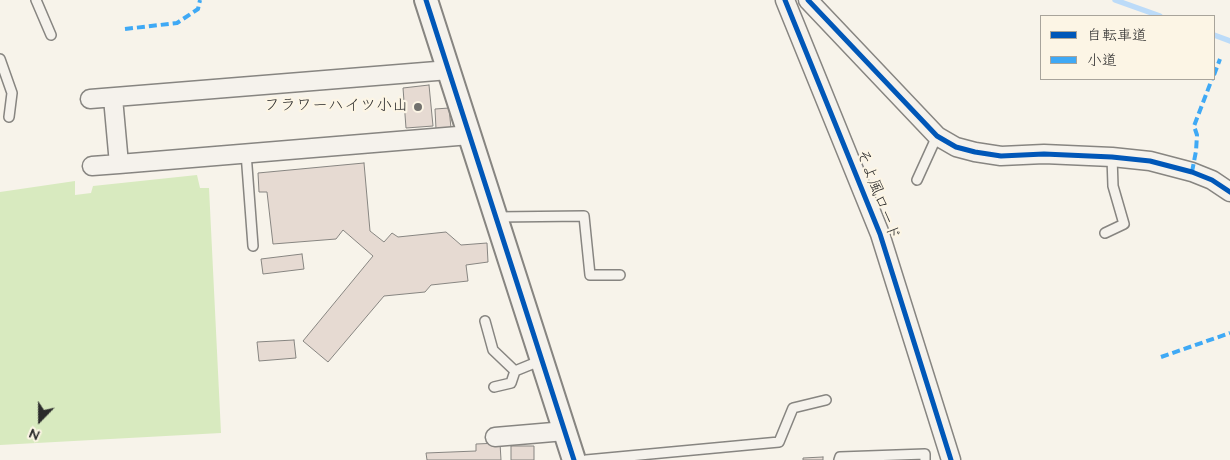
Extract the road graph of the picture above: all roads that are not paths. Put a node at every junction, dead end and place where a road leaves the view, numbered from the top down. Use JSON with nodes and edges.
{"nodes":[{"id":1,"x":36,"y":0,"type":"edge"},
{"id":2,"x":426,"y":0,"type":"edge"},
{"id":3,"x":784,"y":0,"type":"edge"},
{"id":4,"x":808,"y":0,"type":"edge"},
{"id":5,"x":50,"y":35,"type":"dead end"},
{"id":6,"x":0,"y":58,"type":"edge"},
{"id":7,"x":449,"y":70,"type":"junction"},
{"id":8,"x":113,"y":98,"type":"junction"},
{"id":9,"x":90,"y":100,"type":"dead end"},
{"id":10,"x":9,"y":117,"type":"dead end"},
{"id":11,"x":470,"y":135,"type":"junction"},
{"id":12,"x":937,"y":136,"type":"junction"},
{"id":13,"x":246,"y":153,"type":"junction"},
{"id":14,"x":1112,"y":157,"type":"junction"},
{"id":15,"x":120,"y":164,"type":"junction"},
{"id":16,"x":92,"y":166,"type":"dead end"},
{"id":17,"x":917,"y":180,"type":"dead end"},
{"id":18,"x":1230,"y":192,"type":"edge"},
{"id":19,"x":496,"y":217,"type":"junction"},
{"id":20,"x":1106,"y":233,"type":"dead end"},
{"id":21,"x":253,"y":246,"type":"dead end"},
{"id":22,"x":620,"y":274,"type":"dead end"},
{"id":23,"x":485,"y":322,"type":"dead end"},
{"id":24,"x":542,"y":360,"type":"junction"},
{"id":25,"x":515,"y":371,"type":"junction"},
{"id":26,"x":494,"y":387,"type":"dead end"},
{"id":27,"x":826,"y":400,"type":"dead end"},
{"id":28,"x":565,"y":431,"type":"junction"},
{"id":29,"x":495,"y":437,"type":"dead end"},
{"id":30,"x":574,"y":460,"type":"edge"},
{"id":31,"x":586,"y":460,"type":"edge"},
{"id":32,"x":839,"y":460,"type":"edge"},
{"id":33,"x":925,"y":460,"type":"edge"},
{"id":34,"x":951,"y":460,"type":"edge"}],
"edges":[{"from":1,"to":5,"type":"lane"},
{"from":2,"to":7,"type":"street"},
{"from":3,"to":34,"type":"street","name":"そよ風ロード"},
{"from":4,"to":12,"type":"street"},
{"from":6,"to":10,"type":"lane"},
{"from":7,"to":8,"type":"street"},
{"from":7,"to":11,"type":"street"},
{"from":8,"to":9,"type":"street"},
{"from":8,"to":15,"type":"street"},
{"from":11,"to":13,"type":"street"},
{"from":11,"to":19,"type":"street"},
{"from":12,"to":14,"type":"street"},
{"from":12,"to":17,"type":"lane"},
{"from":13,"to":15,"type":"street"},
{"from":13,"to":21,"type":"lane"},
{"from":14,"to":18,"type":"street"},
{"from":14,"to":20,"type":"lane"},
{"from":15,"to":16,"type":"street"},
{"from":19,"to":22,"type":"lane"},
{"from":19,"to":24,"type":"street"},
{"from":23,"to":25,"type":"lane"},
{"from":24,"to":25,"type":"lane"},
{"from":24,"to":28,"type":"street"},
{"from":25,"to":26,"type":"lane"},
{"from":27,"to":31,"type":"lane"},
{"from":28,"to":29,"type":"street"},
{"from":28,"to":30,"type":"street"},
{"from":32,"to":33,"type":"lane"}]}
